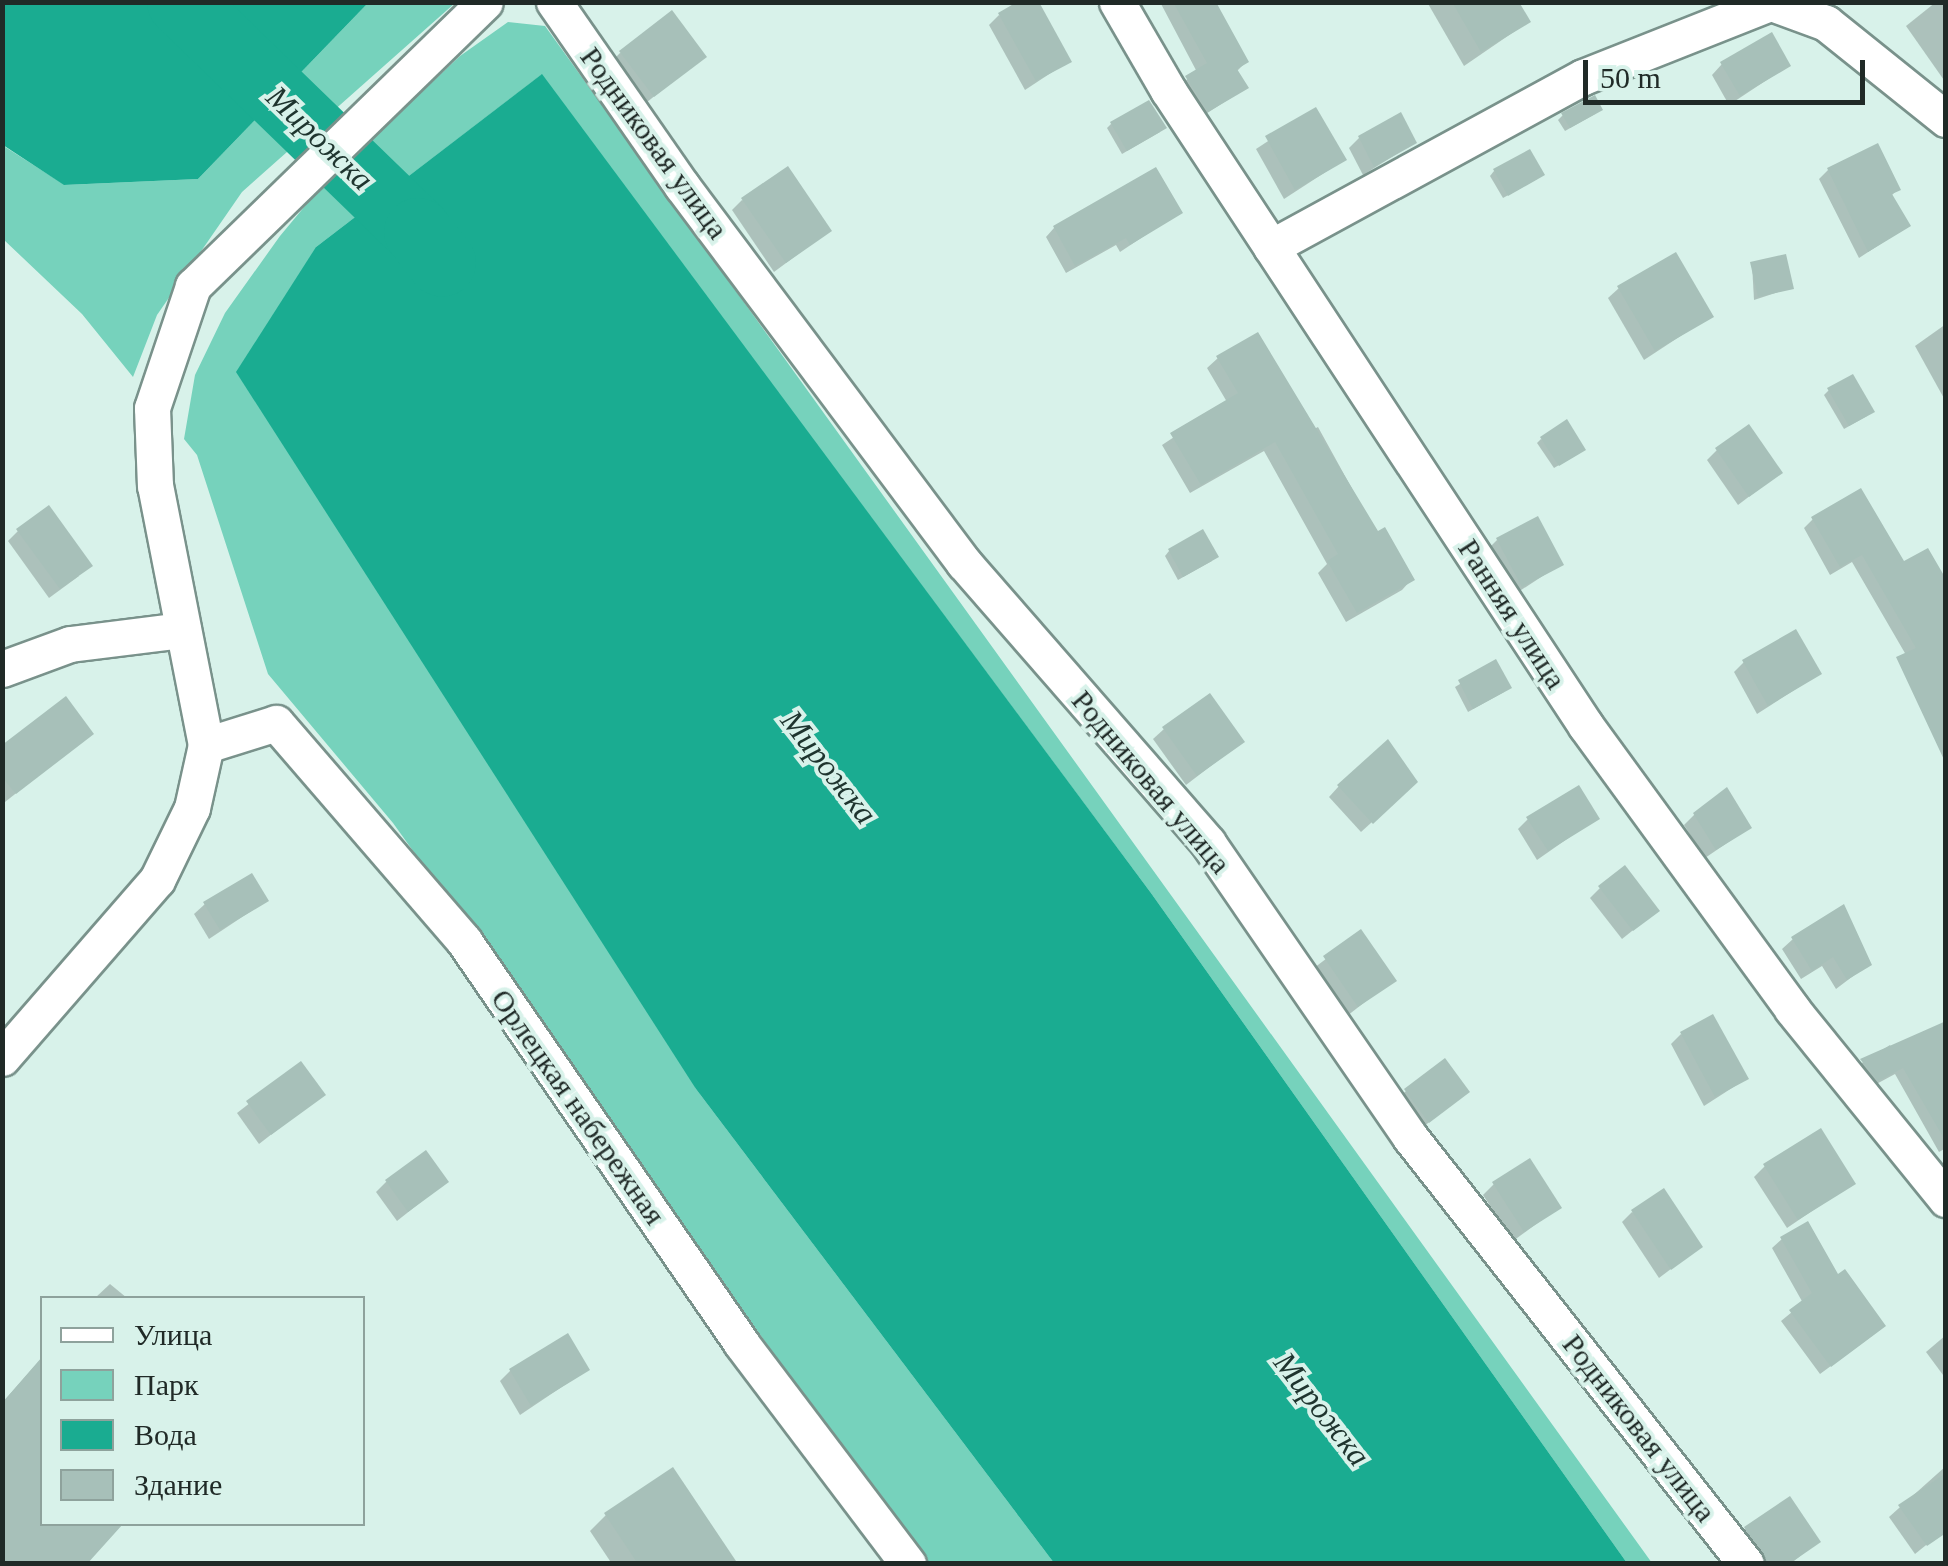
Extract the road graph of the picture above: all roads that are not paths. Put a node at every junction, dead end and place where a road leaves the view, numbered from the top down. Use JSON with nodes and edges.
{"nodes":[{"id":1,"x":485,"y":2,"type":"edge"},
{"id":2,"x":554,"y":2,"type":"edge"},
{"id":3,"x":1117,"y":2,"type":"edge"},
{"id":4,"x":1770,"y":3,"type":"edge"},
{"id":5,"x":1946,"y":118,"type":"edge"},
{"id":6,"x":1271,"y":247,"type":"junction"},
{"id":7,"x":183,"y":630,"type":"junction"},
{"id":8,"x":2,"y":669,"type":"edge"},
{"id":9,"x":206,"y":745,"type":"junction"},
{"id":10,"x":2,"y":1058,"type":"edge"},
{"id":11,"x":1946,"y":1198,"type":"edge"},
{"id":12,"x":908,"y":1564,"type":"edge"},
{"id":13,"x":1746,"y":1564,"type":"edge"}],
"edges":[{"from":1,"to":7,"type":"street"},
{"from":2,"to":13,"type":"street","name":"Родниковая улица"},
{"from":3,"to":6,"type":"street","name":"Ранняя улица"},
{"from":4,"to":5,"type":"street"},
{"from":4,"to":6,"type":"street"},
{"from":6,"to":11,"type":"street","name":"Ранняя улица"},
{"from":7,"to":8,"type":"street"},
{"from":7,"to":9,"type":"street"},
{"from":9,"to":10,"type":"street"},
{"from":9,"to":12,"type":"street","name":"Орлецкая набережная"}]}
